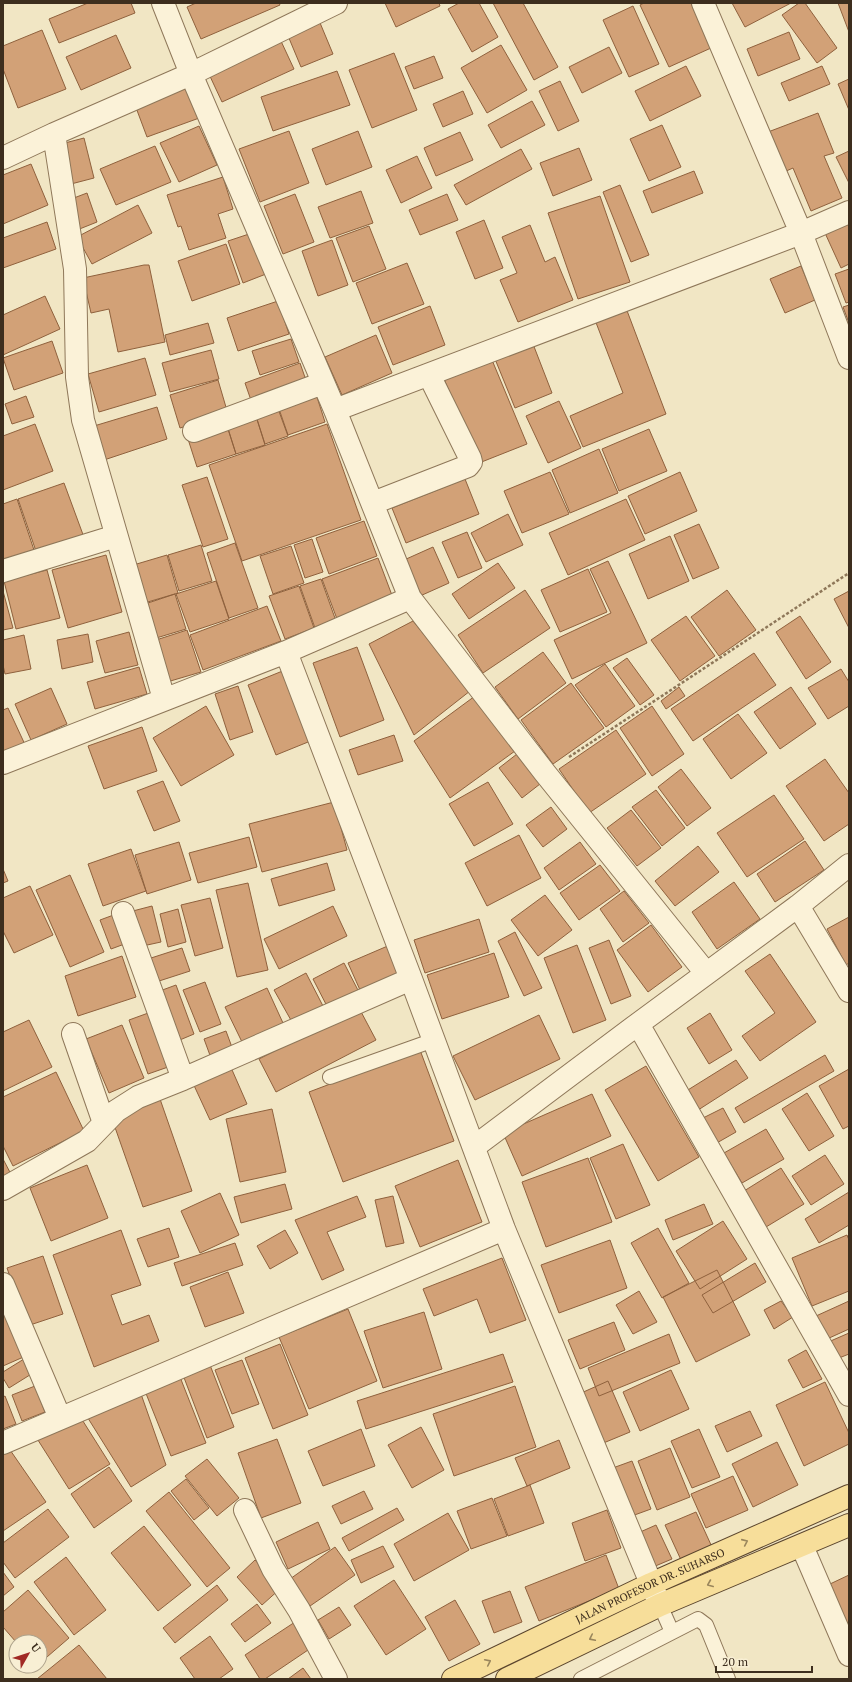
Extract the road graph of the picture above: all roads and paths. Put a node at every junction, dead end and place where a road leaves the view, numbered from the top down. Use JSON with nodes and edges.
{"nodes":[{"id":1,"x":163,"y":3,"type":"edge"},
{"id":2,"x":336,"y":3,"type":"edge"},
{"id":3,"x":703,"y":3,"type":"edge"},
{"id":4,"x":191,"y":74,"type":"junction"},
{"id":5,"x":54,"y":134,"type":"junction"},
{"id":6,"x":3,"y":158,"type":"edge"},
{"id":7,"x":849,"y":212,"type":"edge"},
{"id":8,"x":801,"y":233,"type":"junction"},
{"id":9,"x":849,"y":358,"type":"edge"},
{"id":10,"x":429,"y":374,"type":"junction"},
{"id":11,"x":323,"y":383,"type":"junction"},
{"id":12,"x":335,"y":410,"type":"junction"},
{"id":13,"x":194,"y":431,"type":"dead end"},
{"id":14,"x":373,"y":503,"type":"junction"},
{"id":15,"x":116,"y":536,"type":"junction"},
{"id":16,"x":3,"y":571,"type":"edge"},
{"id":17,"x":849,"y":573,"type":"edge"},
{"id":18,"x":410,"y":598,"type":"junction"},
{"id":19,"x":286,"y":652,"type":"junction"},
{"id":20,"x":164,"y":700,"type":"junction"},
{"id":21,"x":3,"y":763,"type":"edge"},
{"id":22,"x":545,"y":773,"type":"junction"},
{"id":23,"x":849,"y":865,"type":"edge"},
{"id":24,"x":798,"y":906,"type":"junction"},
{"id":25,"x":123,"y":913,"type":"dead end"},
{"id":26,"x":706,"y":973,"type":"junction"},
{"id":27,"x":411,"y":979,"type":"junction"},
{"id":28,"x":849,"y":992,"type":"edge"},
{"id":29,"x":638,"y":1024,"type":"junction"},
{"id":30,"x":73,"y":1034,"type":"dead end"},
{"id":31,"x":434,"y":1040,"type":"junction"},
{"id":32,"x":330,"y":1077,"type":"dead end"},
{"id":33,"x":184,"y":1079,"type":"junction"},
{"id":34,"x":104,"y":1123,"type":"junction"},
{"id":35,"x":474,"y":1148,"type":"junction"},
{"id":36,"x":3,"y":1189,"type":"edge"},
{"id":37,"x":504,"y":1229,"type":"junction"},
{"id":38,"x":3,"y":1284,"type":"edge"},
{"id":39,"x":849,"y":1395,"type":"edge"},
{"id":40,"x":60,"y":1418,"type":"junction"},
{"id":41,"x":3,"y":1443,"type":"edge"},
{"id":42,"x":849,"y":1496,"type":"edge"},
{"id":43,"x":245,"y":1510,"type":"dead end"},
{"id":44,"x":849,"y":1525,"type":"edge"},
{"id":45,"x":802,"y":1546,"type":"junction"},
{"id":46,"x":651,"y":1584,"type":"junction"},
{"id":47,"x":660,"y":1605,"type":"junction"},
{"id":48,"x":672,"y":1632,"type":"junction"},
{"id":49,"x":849,"y":1655,"type":"edge"},
{"id":50,"x":336,"y":1679,"type":"edge"},
{"id":51,"x":452,"y":1679,"type":"edge"},
{"id":52,"x":507,"y":1679,"type":"edge"},
{"id":53,"x":580,"y":1679,"type":"edge"},
{"id":54,"x":728,"y":1679,"type":"edge"}],
"edges":[{"from":1,"to":4,"type":"street"},
{"from":2,"to":4,"type":"street"},
{"from":3,"to":8,"type":"street"},
{"from":4,"to":5,"type":"street"},
{"from":4,"to":11,"type":"street"},
{"from":5,"to":6,"type":"street"},
{"from":5,"to":15,"type":"street"},
{"from":7,"to":8,"type":"street"},
{"from":8,"to":9,"type":"street"},
{"from":8,"to":10,"type":"street"},
{"from":10,"to":12,"type":"street"},
{"from":10,"to":14,"type":"street"},
{"from":11,"to":12,"type":"street"},
{"from":11,"to":13,"type":"street"},
{"from":12,"to":14,"type":"street"},
{"from":14,"to":18,"type":"street"},
{"from":15,"to":16,"type":"street"},
{"from":15,"to":20,"type":"street"},
{"from":17,"to":22,"type":"path"},
{"from":18,"to":19,"type":"street"},
{"from":18,"to":22,"type":"street"},
{"from":19,"to":20,"type":"street"},
{"from":19,"to":27,"type":"street"},
{"from":20,"to":21,"type":"street"},
{"from":22,"to":26,"type":"street"},
{"from":23,"to":24,"type":"street"},
{"from":24,"to":26,"type":"street"},
{"from":24,"to":28,"type":"street"},
{"from":25,"to":33,"type":"street"},
{"from":26,"to":29,"type":"street"},
{"from":27,"to":31,"type":"street"},
{"from":27,"to":33,"type":"street"},
{"from":29,"to":35,"type":"street"},
{"from":29,"to":39,"type":"street"},
{"from":30,"to":34,"type":"street"},
{"from":31,"to":32,"type":"lane"},
{"from":31,"to":35,"type":"street"},
{"from":33,"to":34,"type":"street"},
{"from":34,"to":36,"type":"street"},
{"from":35,"to":37,"type":"street"},
{"from":37,"to":40,"type":"street"},
{"from":37,"to":46,"type":"street"},
{"from":38,"to":40,"type":"street"},
{"from":40,"to":41,"type":"street"},
{"from":46,"to":42,"type":"main road","name":"JALAN PROFESOR DR. SUHARSO","one_way":true},
{"from":43,"to":50,"type":"street"},
{"from":44,"to":45,"type":"main road","name":"JALAN PROFESOR DR. SUHARSO"},
{"from":45,"to":47,"type":"main road","name":"JALAN PROFESOR DR. SUHARSO","one_way":true},
{"from":45,"to":49,"type":"street"},
{"from":46,"to":47,"type":"street"},
{"from":51,"to":46,"type":"main road","name":"JALAN PROFESOR DR. SUHARSO","one_way":true},
{"from":47,"to":48,"type":"lane"},
{"from":47,"to":52,"type":"main road","name":"JALAN PROFESOR DR. SUHARSO","one_way":true},
{"from":48,"to":53,"type":"lane"},
{"from":48,"to":54,"type":"lane"}]}
